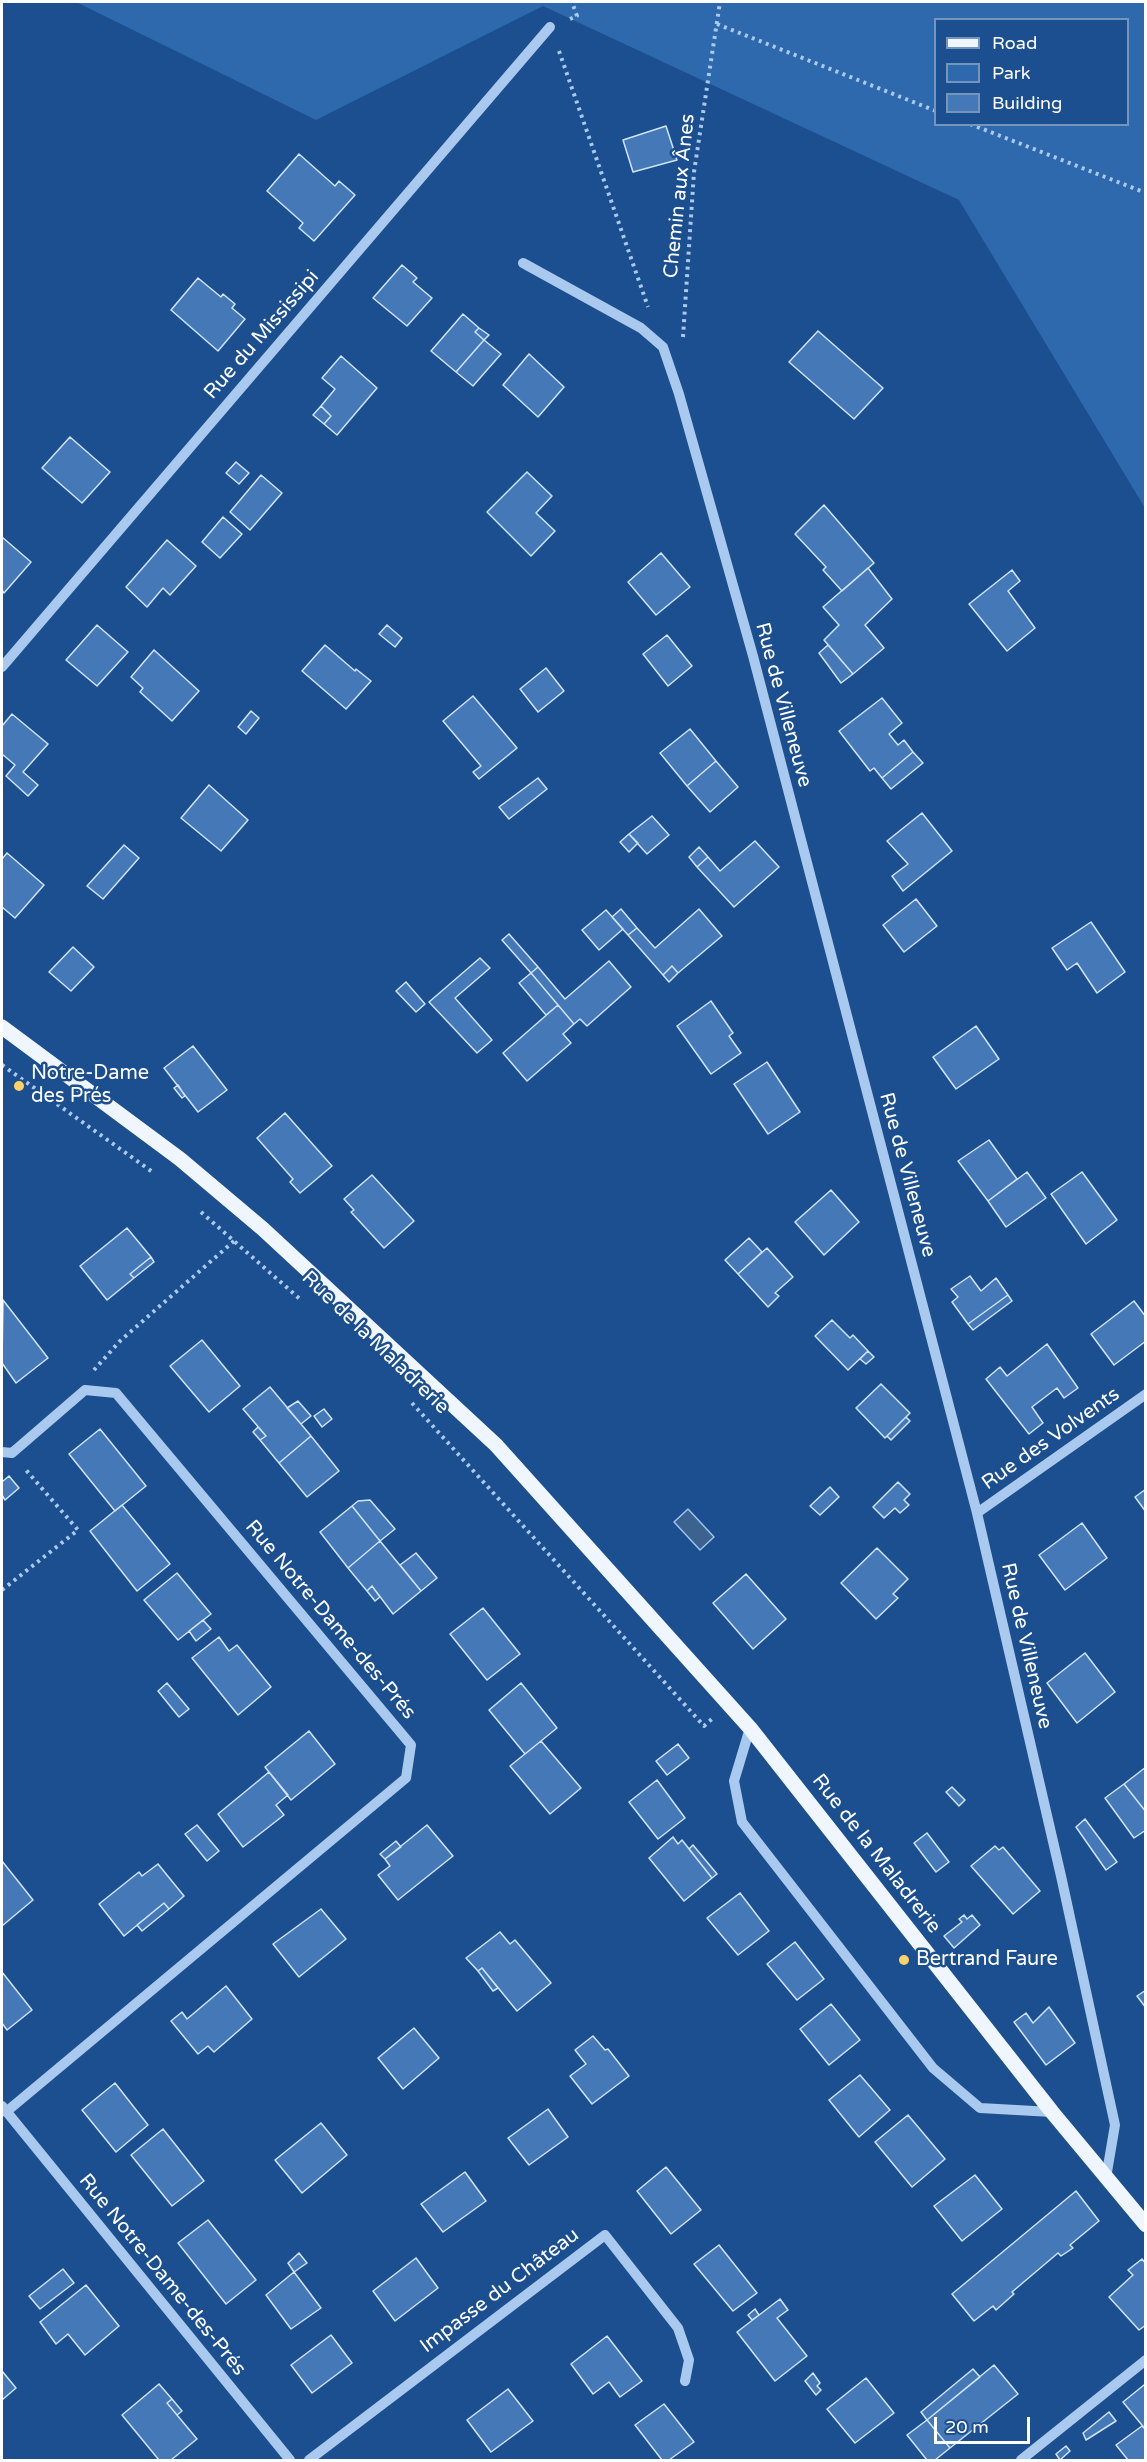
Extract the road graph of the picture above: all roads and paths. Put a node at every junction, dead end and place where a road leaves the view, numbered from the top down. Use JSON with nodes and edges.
{"nodes":[{"id":1,"x":720,"y":2,"type":"edge"},
{"id":2,"x":717,"y":24,"type":"junction"},
{"id":3,"x":550,"y":27,"type":"joint"},
{"id":4,"x":934,"y":110,"type":"edge"},
{"id":5,"x":975,"y":126,"type":"edge"},
{"id":6,"x":1146,"y":193,"type":"edge"},
{"id":7,"x":524,"y":262,"type":"dead end"},
{"id":8,"x":663,"y":347,"type":"junction"},
{"id":9,"x":682,"y":348,"type":"dead end"},
{"id":10,"x":2,"y":667,"type":"edge"},
{"id":11,"x":2,"y":1027,"type":"edge"},
{"id":12,"x":2,"y":1065,"type":"edge"},
{"id":13,"x":160,"y":1177,"type":"dead end"},
{"id":14,"x":194,"y":1205,"type":"dead end"},
{"id":15,"x":234,"y":1241,"type":"junction"},
{"id":16,"x":310,"y":1308,"type":"dead end"},
{"id":17,"x":85,"y":1390,"type":"junction"},
{"id":18,"x":404,"y":1394,"type":"dead end"},
{"id":19,"x":1146,"y":1394,"type":"edge"},
{"id":20,"x":7,"y":1453,"type":"edge"},
{"id":21,"x":976,"y":1514,"type":"junction"},
{"id":22,"x":2,"y":1590,"type":"edge"},
{"id":23,"x":730,"y":1706,"type":"junction"},
{"id":24,"x":750,"y":1728,"type":"junction"},
{"id":25,"x":4,"y":2109,"type":"edge"},
{"id":26,"x":1052,"y":2112,"type":"junction"},
{"id":27,"x":1106,"y":2178,"type":"junction"},
{"id":28,"x":1146,"y":2225,"type":"edge"},
{"id":29,"x":1146,"y":2360,"type":"edge"},
{"id":30,"x":685,"y":2381,"type":"dead end"},
{"id":31,"x":290,"y":2460,"type":"edge"},
{"id":32,"x":309,"y":2460,"type":"edge"},
{"id":33,"x":1021,"y":2460,"type":"edge"}],
"edges":[{"from":1,"to":2,"type":"path","name":"Chemin aux Ânes"},
{"from":2,"to":4,"type":"path"},
{"from":2,"to":9,"type":"path","name":"Chemin aux Ânes"},
{"from":3,"to":8,"type":"path"},
{"from":3,"to":10,"type":"street","name":"Rue du Mississipi"},
{"from":5,"to":6,"type":"path"},
{"from":7,"to":8,"type":"street"},
{"from":8,"to":21,"type":"street","name":"Rue de Villeneuve"},
{"from":11,"to":23,"type":"main road","name":"Rue de la Maladrerie"},
{"from":12,"to":13,"type":"path"},
{"from":14,"to":15,"type":"path","name":"Rue de la Maladrerie"},
{"from":15,"to":16,"type":"path","name":"Rue de la Maladrerie"},
{"from":15,"to":17,"type":"path"},
{"from":17,"to":20,"type":"street"},
{"from":17,"to":25,"type":"street","name":"Rue Notre-Dame-des-Prés"},
{"from":18,"to":23,"type":"path","name":"Rue de la Maladrerie"},
{"from":19,"to":21,"type":"street","name":"Rue des Volvents"},
{"from":20,"to":22,"type":"path"},
{"from":21,"to":27,"type":"street","name":"Rue de Villeneuve"},
{"from":23,"to":24,"type":"main road","name":"Rue de la Maladrerie"},
{"from":24,"to":26,"type":"main road","name":"Rue de la Maladrerie"},
{"from":24,"to":26,"type":"street"},
{"from":25,"to":31,"type":"street","name":"Rue Notre-Dame-des-Prés"},
{"from":26,"to":27,"type":"main road","name":"Rue de la Maladrerie"},
{"from":27,"to":28,"type":"main road","name":"Rue de la Maladrerie"},
{"from":29,"to":33,"type":"street"},
{"from":30,"to":32,"type":"street","name":"Impasse du Château"}]}
